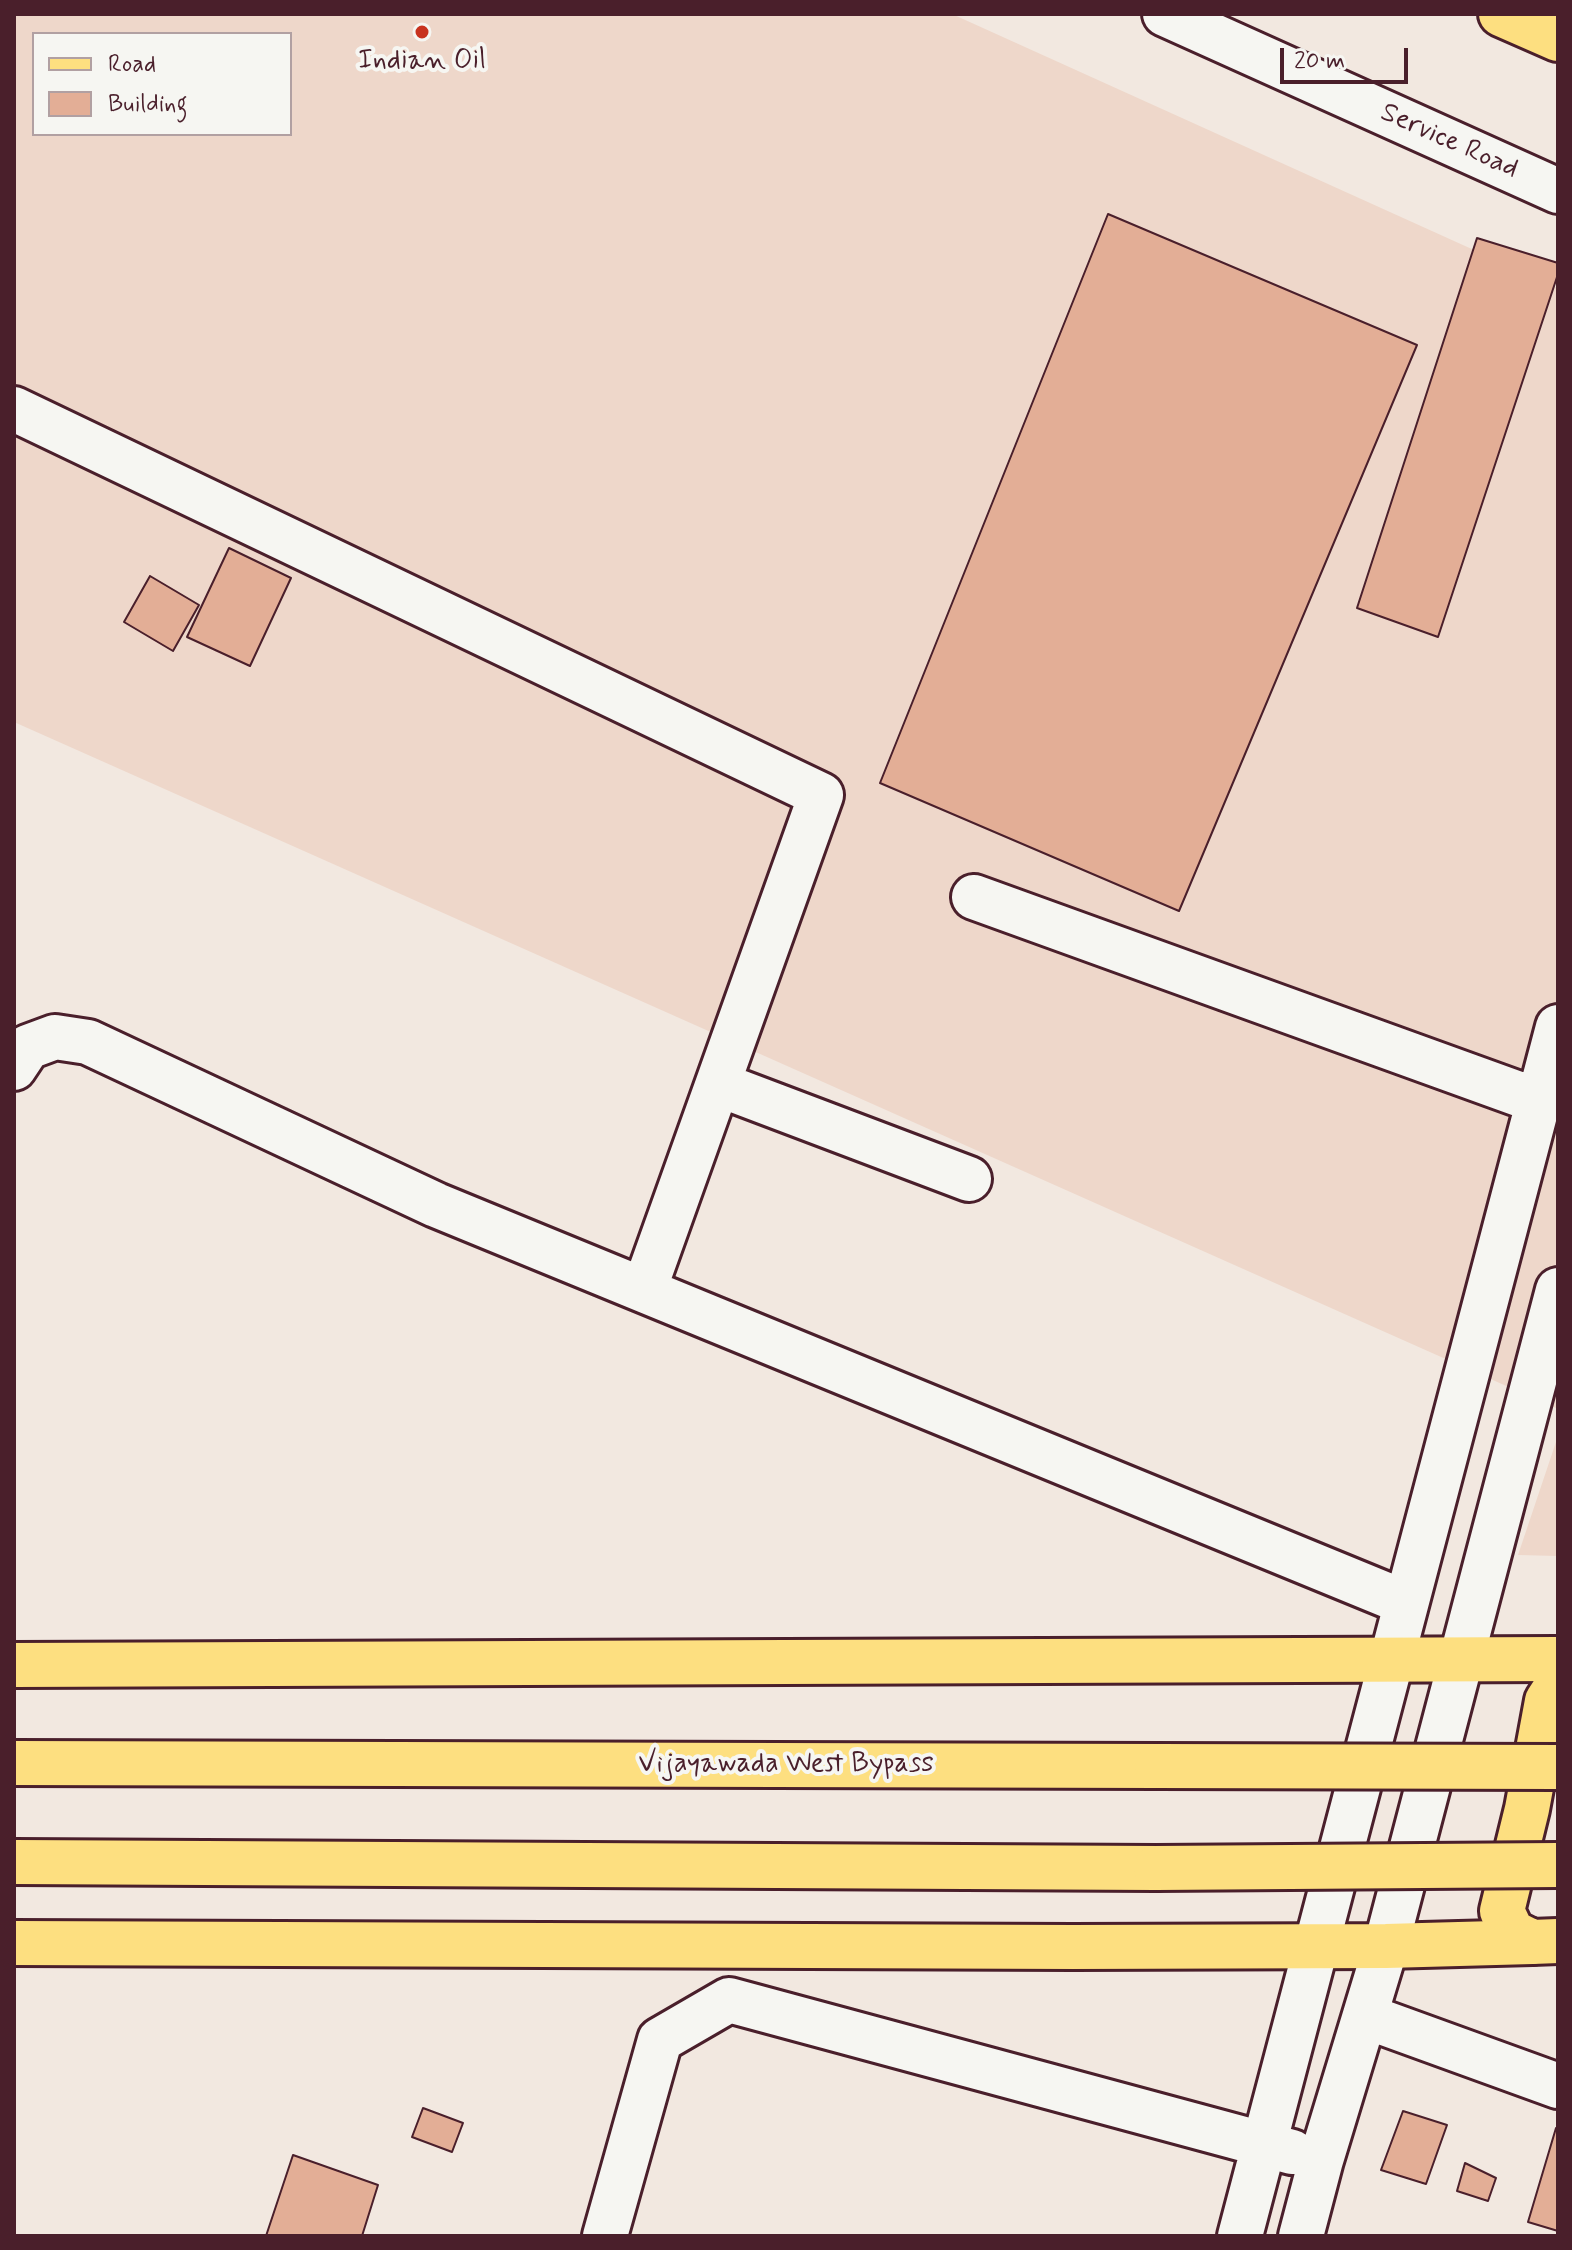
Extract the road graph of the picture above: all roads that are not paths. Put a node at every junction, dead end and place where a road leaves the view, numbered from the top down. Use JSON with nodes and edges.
{"nodes":[{"id":1,"x":1165,"y":14,"type":"edge"},
{"id":2,"x":1501,"y":14,"type":"edge"},
{"id":3,"x":1558,"y":39,"type":"edge"},
{"id":4,"x":1558,"y":191,"type":"edge"},
{"id":5,"x":14,"y":409,"type":"edge"},
{"id":6,"x":974,"y":897,"type":"dead end"},
{"id":7,"x":1558,"y":1027,"type":"edge"},
{"id":8,"x":14,"y":1068,"type":"edge"},
{"id":9,"x":718,"y":1084,"type":"junction"},
{"id":10,"x":1538,"y":1101,"type":"junction"},
{"id":11,"x":969,"y":1179,"type":"dead end"},
{"id":12,"x":644,"y":1290,"type":"junction"},
{"id":13,"x":1558,"y":1290,"type":"edge"},
{"id":14,"x":1406,"y":1603,"type":"junction"},
{"id":15,"x":1463,"y":1659,"type":"junction"},
{"id":16,"x":1558,"y":1659,"type":"edge"},
{"id":17,"x":1393,"y":1660,"type":"junction"},
{"id":18,"x":14,"y":1665,"type":"edge"},
{"id":19,"x":1558,"y":1684,"type":"edge"},
{"id":20,"x":14,"y":1763,"type":"edge"},
{"id":21,"x":1558,"y":1767,"type":"edge"},
{"id":22,"x":14,"y":1862,"type":"edge"},
{"id":23,"x":1558,"y":1865,"type":"edge"},
{"id":24,"x":1545,"y":1942,"type":"edge"},
{"id":25,"x":14,"y":1943,"type":"edge"},
{"id":26,"x":1319,"y":1945,"type":"junction"},
{"id":27,"x":1386,"y":1946,"type":"junction"},
{"id":28,"x":1365,"y":2016,"type":"junction"},
{"id":29,"x":1558,"y":2086,"type":"edge"},
{"id":30,"x":1264,"y":2145,"type":"junction"},
{"id":31,"x":1321,"y":2160,"type":"junction"},
{"id":32,"x":605,"y":2236,"type":"edge"},
{"id":33,"x":1240,"y":2236,"type":"edge"},
{"id":34,"x":1301,"y":2236,"type":"edge"}],
"edges":[{"from":1,"to":4,"type":"street","name":"Service Road"},
{"from":2,"to":3,"type":"main road"},
{"from":5,"to":9,"type":"street"},
{"from":6,"to":10,"type":"street"},
{"from":7,"to":10,"type":"street"},
{"from":8,"to":12,"type":"street"},
{"from":9,"to":11,"type":"street"},
{"from":9,"to":12,"type":"street"},
{"from":10,"to":14,"type":"street"},
{"from":12,"to":14,"type":"street"},
{"from":13,"to":15,"type":"street"},
{"from":14,"to":17,"type":"street"},
{"from":15,"to":16,"type":"main road"},
{"from":15,"to":17,"type":"main road"},
{"from":15,"to":27,"type":"street"},
{"from":17,"to":18,"type":"main road"},
{"from":17,"to":26,"type":"street"},
{"from":19,"to":24,"type":"main road"},
{"from":20,"to":21,"type":"main road","name":"Vijayawada West Bypass","bridge":true},
{"from":22,"to":23,"type":"main road","bridge":true},
{"from":24,"to":27,"type":"main road"},
{"from":25,"to":26,"type":"main road"},
{"from":26,"to":27,"type":"main road"},
{"from":26,"to":30,"type":"street"},
{"from":27,"to":28,"type":"street"},
{"from":28,"to":29,"type":"street"},
{"from":28,"to":31,"type":"street"},
{"from":30,"to":31,"type":"street"},
{"from":30,"to":32,"type":"street"},
{"from":30,"to":33,"type":"street"},
{"from":31,"to":34,"type":"street"}]}
